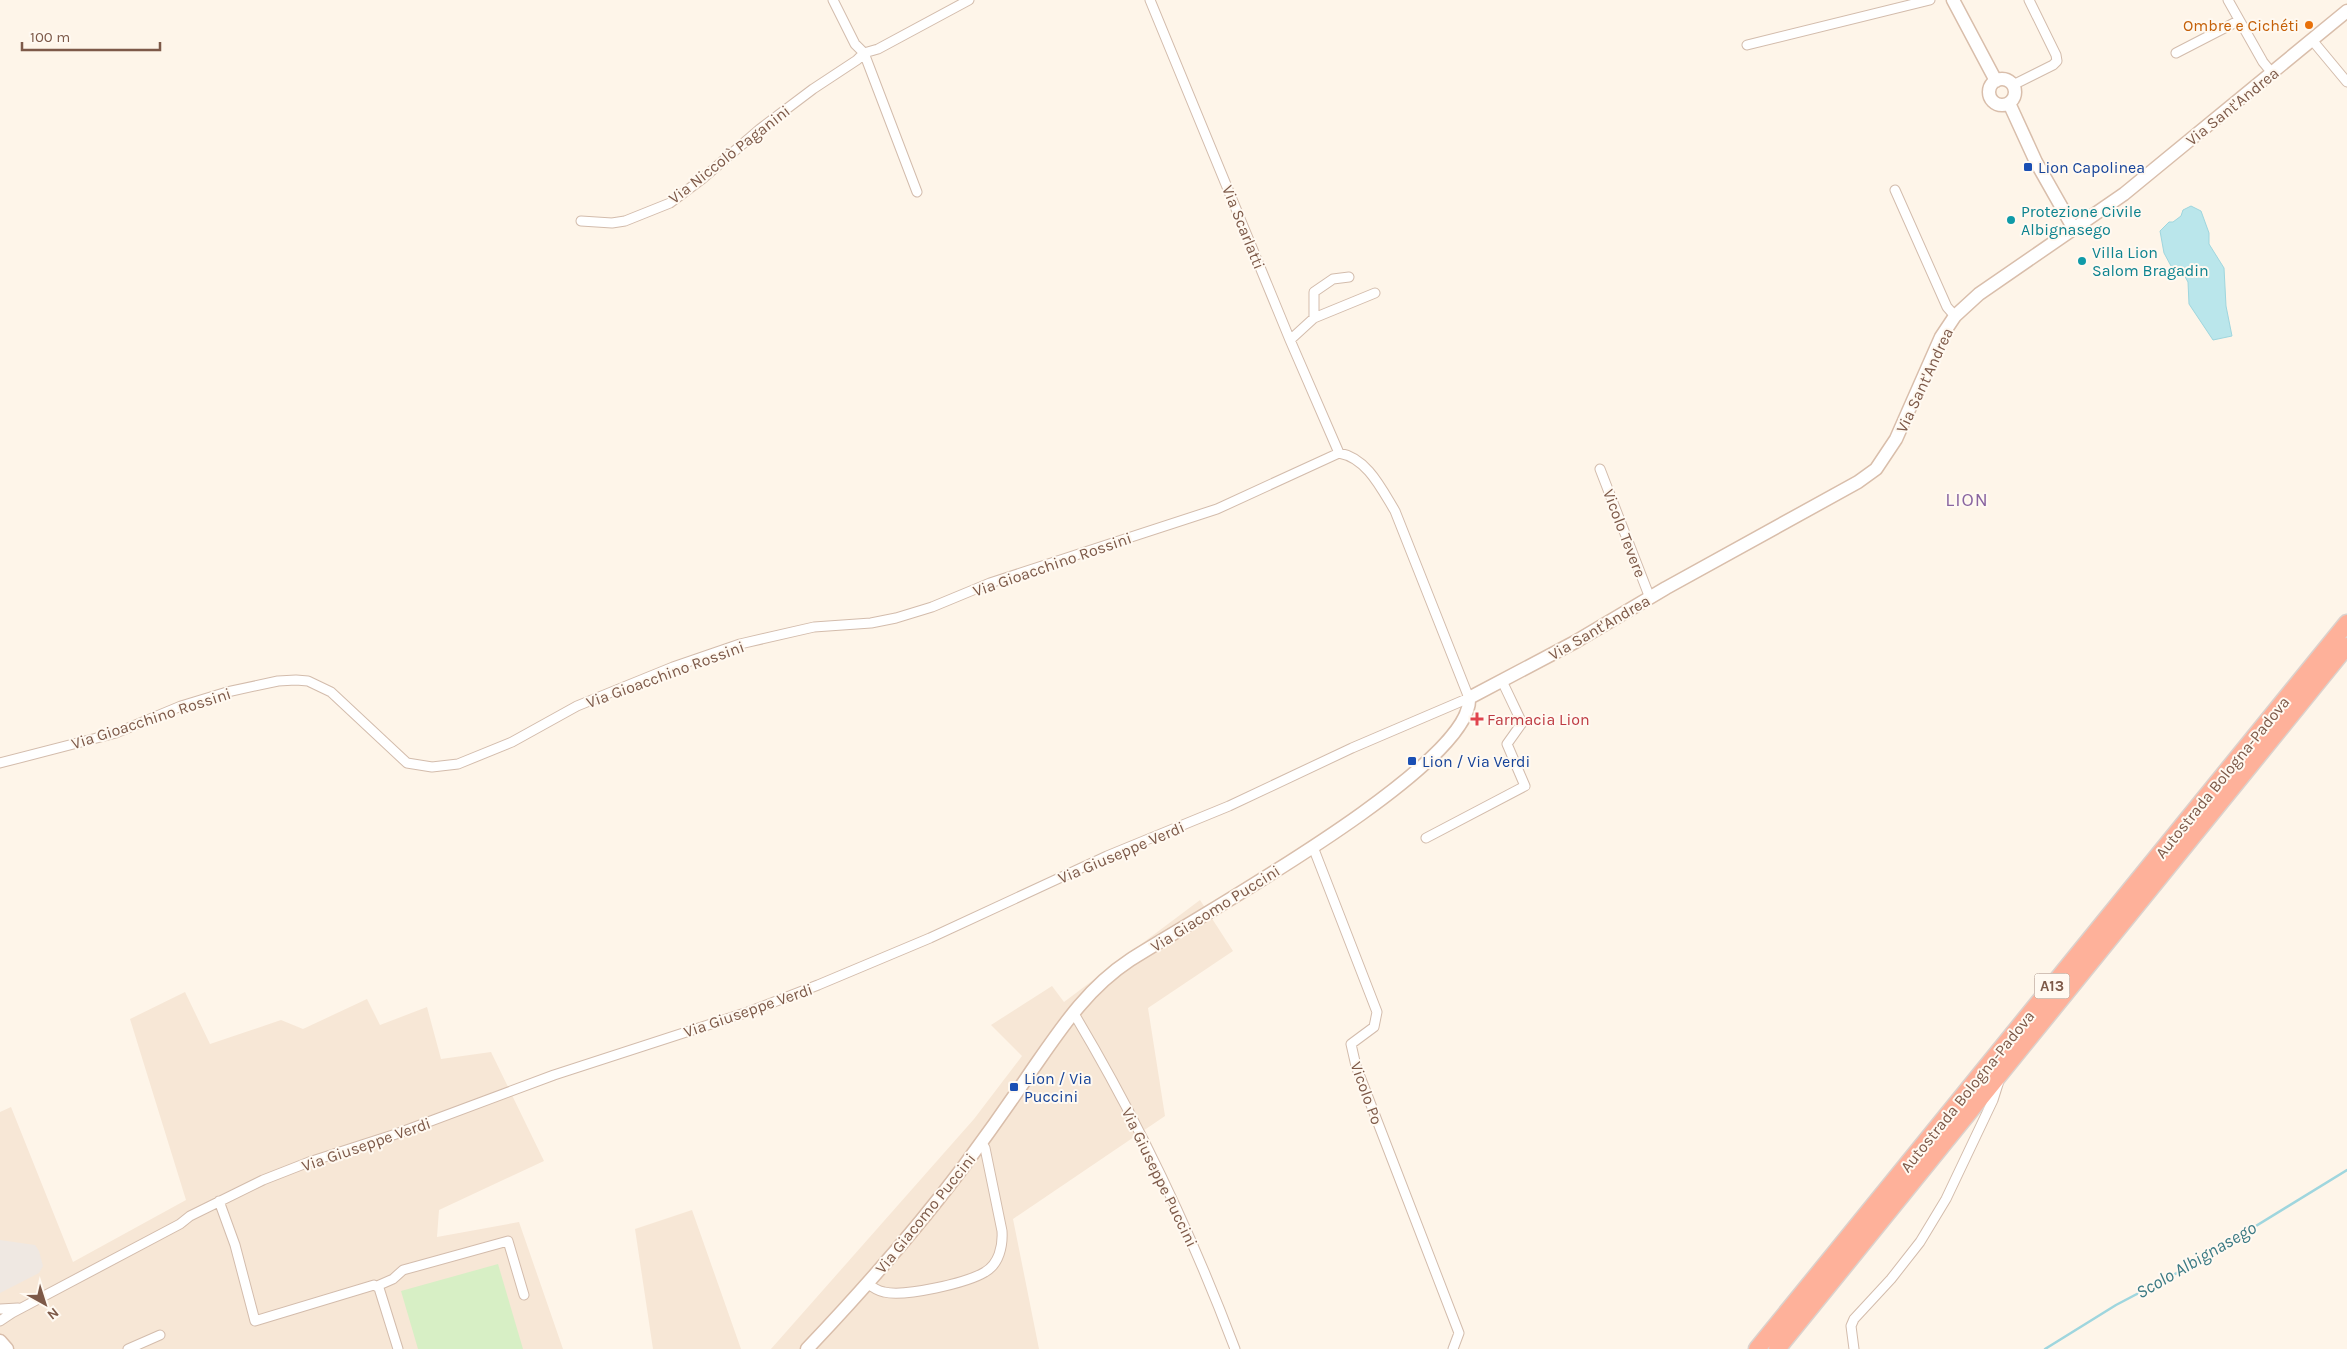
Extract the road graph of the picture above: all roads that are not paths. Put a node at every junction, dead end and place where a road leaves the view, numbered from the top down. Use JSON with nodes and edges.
{"nodes":[{"id":1,"x":833,"y":0,"type":"edge"},
{"id":2,"x":969,"y":0,"type":"edge"},
{"id":3,"x":1150,"y":0,"type":"edge"},
{"id":4,"x":1930,"y":0,"type":"edge"},
{"id":5,"x":1953,"y":0,"type":"edge"},
{"id":6,"x":2029,"y":0,"type":"edge"},
{"id":7,"x":2228,"y":0,"type":"edge"},
{"id":8,"x":2347,"y":11,"type":"edge"},
{"id":9,"x":2238,"y":20,"type":"junction"},
{"id":10,"x":2312,"y":40,"type":"junction"},
{"id":11,"x":1746,"y":44,"type":"dead end"},
{"id":12,"x":864,"y":53,"type":"junction"},
{"id":13,"x":2176,"y":53,"type":"dead end"},
{"id":14,"x":2272,"y":73,"type":"junction"},
{"id":15,"x":1996,"y":81,"type":"junction"},
{"id":16,"x":2347,"y":82,"type":"edge"},
{"id":17,"x":2013,"y":85,"type":"junction"},
{"id":18,"x":2008,"y":103,"type":"junction"},
{"id":19,"x":1895,"y":190,"type":"dead end"},
{"id":20,"x":917,"y":192,"type":"dead end"},
{"id":21,"x":581,"y":221,"type":"dead end"},
{"id":22,"x":2074,"y":229,"type":"junction"},
{"id":23,"x":1349,"y":277,"type":"dead end"},
{"id":24,"x":1375,"y":293,"type":"dead end"},
{"id":25,"x":1955,"y":316,"type":"junction"},
{"id":26,"x":1314,"y":318,"type":"junction"},
{"id":27,"x":1290,"y":340,"type":"junction"},
{"id":28,"x":1339,"y":453,"type":"junction"},
{"id":29,"x":1600,"y":468,"type":"dead end"},
{"id":30,"x":1650,"y":598,"type":"junction"},
{"id":31,"x":2347,"y":624,"type":"edge"},
{"id":32,"x":2347,"y":646,"type":"edge"},
{"id":33,"x":1502,"y":681,"type":"junction"},
{"id":34,"x":1469,"y":698,"type":"junction"},
{"id":35,"x":0,"y":763,"type":"edge"},
{"id":36,"x":1426,"y":838,"type":"dead end"},
{"id":37,"x":1313,"y":847,"type":"junction"},
{"id":38,"x":1073,"y":1012,"type":"junction"},
{"id":39,"x":2003,"y":1070,"type":"junction"},
{"id":40,"x":981,"y":1142,"type":"junction"},
{"id":41,"x":219,"y":1201,"type":"junction"},
{"id":42,"x":867,"y":1284,"type":"junction"},
{"id":43,"x":377,"y":1286,"type":"junction"},
{"id":44,"x":524,"y":1295,"type":"dead end"},
{"id":45,"x":23,"y":1307,"type":"junction"},
{"id":46,"x":0,"y":1309,"type":"edge"},
{"id":47,"x":0,"y":1321,"type":"edge"},
{"id":48,"x":160,"y":1335,"type":"dead end"},
{"id":49,"x":0,"y":1341,"type":"edge"},
{"id":50,"x":6,"y":1349,"type":"edge"},
{"id":51,"x":128,"y":1349,"type":"edge"},
{"id":52,"x":397,"y":1349,"type":"edge"},
{"id":53,"x":807,"y":1349,"type":"edge"},
{"id":54,"x":1235,"y":1349,"type":"edge"},
{"id":55,"x":1453,"y":1349,"type":"edge"},
{"id":56,"x":1757,"y":1349,"type":"edge"},
{"id":57,"x":1777,"y":1349,"type":"edge"},
{"id":58,"x":1854,"y":1349,"type":"edge"}],
"edges":[{"from":1,"to":12,"type":"street"},
{"from":2,"to":12,"type":"street","name":"Via Niccolò Paganini"},
{"from":3,"to":27,"type":"street","name":"Via Scarlatti"},
{"from":4,"to":11,"type":"street"},
{"from":5,"to":15,"type":"street"},
{"from":6,"to":17,"type":"street"},
{"from":7,"to":9,"type":"street"},
{"from":8,"to":10,"type":"street","name":"Via Sant'Andrea"},
{"from":9,"to":13,"type":"street"},
{"from":9,"to":14,"type":"street"},
{"from":10,"to":14,"type":"street","name":"Via Sant'Andrea"},
{"from":10,"to":16,"type":"street"},
{"from":12,"to":20,"type":"street"},
{"from":12,"to":21,"type":"street","name":"Via Niccolò Paganini"},
{"from":14,"to":22,"type":"street","name":"Via Sant'Andrea"},
{"from":15,"to":17,"type":"street"},
{"from":15,"to":18,"type":"street"},
{"from":17,"to":18,"type":"street"},
{"from":18,"to":22,"type":"street"},
{"from":19,"to":25,"type":"street"},
{"from":22,"to":25,"type":"street","name":"Via Sant'Andrea"},
{"from":23,"to":26,"type":"street"},
{"from":24,"to":26,"type":"street"},
{"from":25,"to":30,"type":"street","name":"Via Sant'Andrea"},
{"from":26,"to":27,"type":"street"},
{"from":27,"to":28,"type":"street","name":"Via Scarlatti"},
{"from":28,"to":34,"type":"street"},
{"from":28,"to":35,"type":"street","name":"Via Gioacchino Rossini"},
{"from":29,"to":30,"type":"street","name":"Vicolo Tevere"},
{"from":30,"to":33,"type":"street","name":"Via Sant'Andrea"},
{"from":31,"to":56,"type":"highway","name":"Autostrada Bologna-Padova","number":"A13"},
{"from":32,"to":39,"type":"highway","name":"Autostrada Bologna-Padova","number":"A13"},
{"from":33,"to":34,"type":"street","name":"Via Sant'Andrea"},
{"from":33,"to":36,"type":"street"},
{"from":34,"to":37,"type":"street","name":"Via Giacomo Puccini"},
{"from":34,"to":41,"type":"street","name":"Via Giuseppe Verdi"},
{"from":37,"to":38,"type":"street","name":"Via Giacomo Puccini"},
{"from":37,"to":55,"type":"street","name":"Vicolo Po"},
{"from":38,"to":40,"type":"street","name":"Via Giacomo Puccini"},
{"from":38,"to":54,"type":"street","name":"Via Giuseppe Puccini"},
{"from":39,"to":57,"type":"highway","name":"Autostrada Bologna-Padova","number":"A13"},
{"from":39,"to":58,"type":"street"},
{"from":40,"to":42,"type":"street","name":"Via Giacomo Puccini"},
{"from":40,"to":42,"type":"street","name":"Via Giacomo Puccini"},
{"from":41,"to":43,"type":"street"},
{"from":41,"to":45,"type":"street","name":"Via Giuseppe Verdi"},
{"from":42,"to":53,"type":"street","name":"Via Giacomo Puccini"},
{"from":43,"to":44,"type":"street"},
{"from":43,"to":52,"type":"street"},
{"from":45,"to":46,"type":"street","name":"Via Giuseppe Verdi"},
{"from":45,"to":47,"type":"street","name":"Via Giuseppe Verdi"},
{"from":48,"to":51,"type":"street"},
{"from":49,"to":50,"type":"street"}]}
